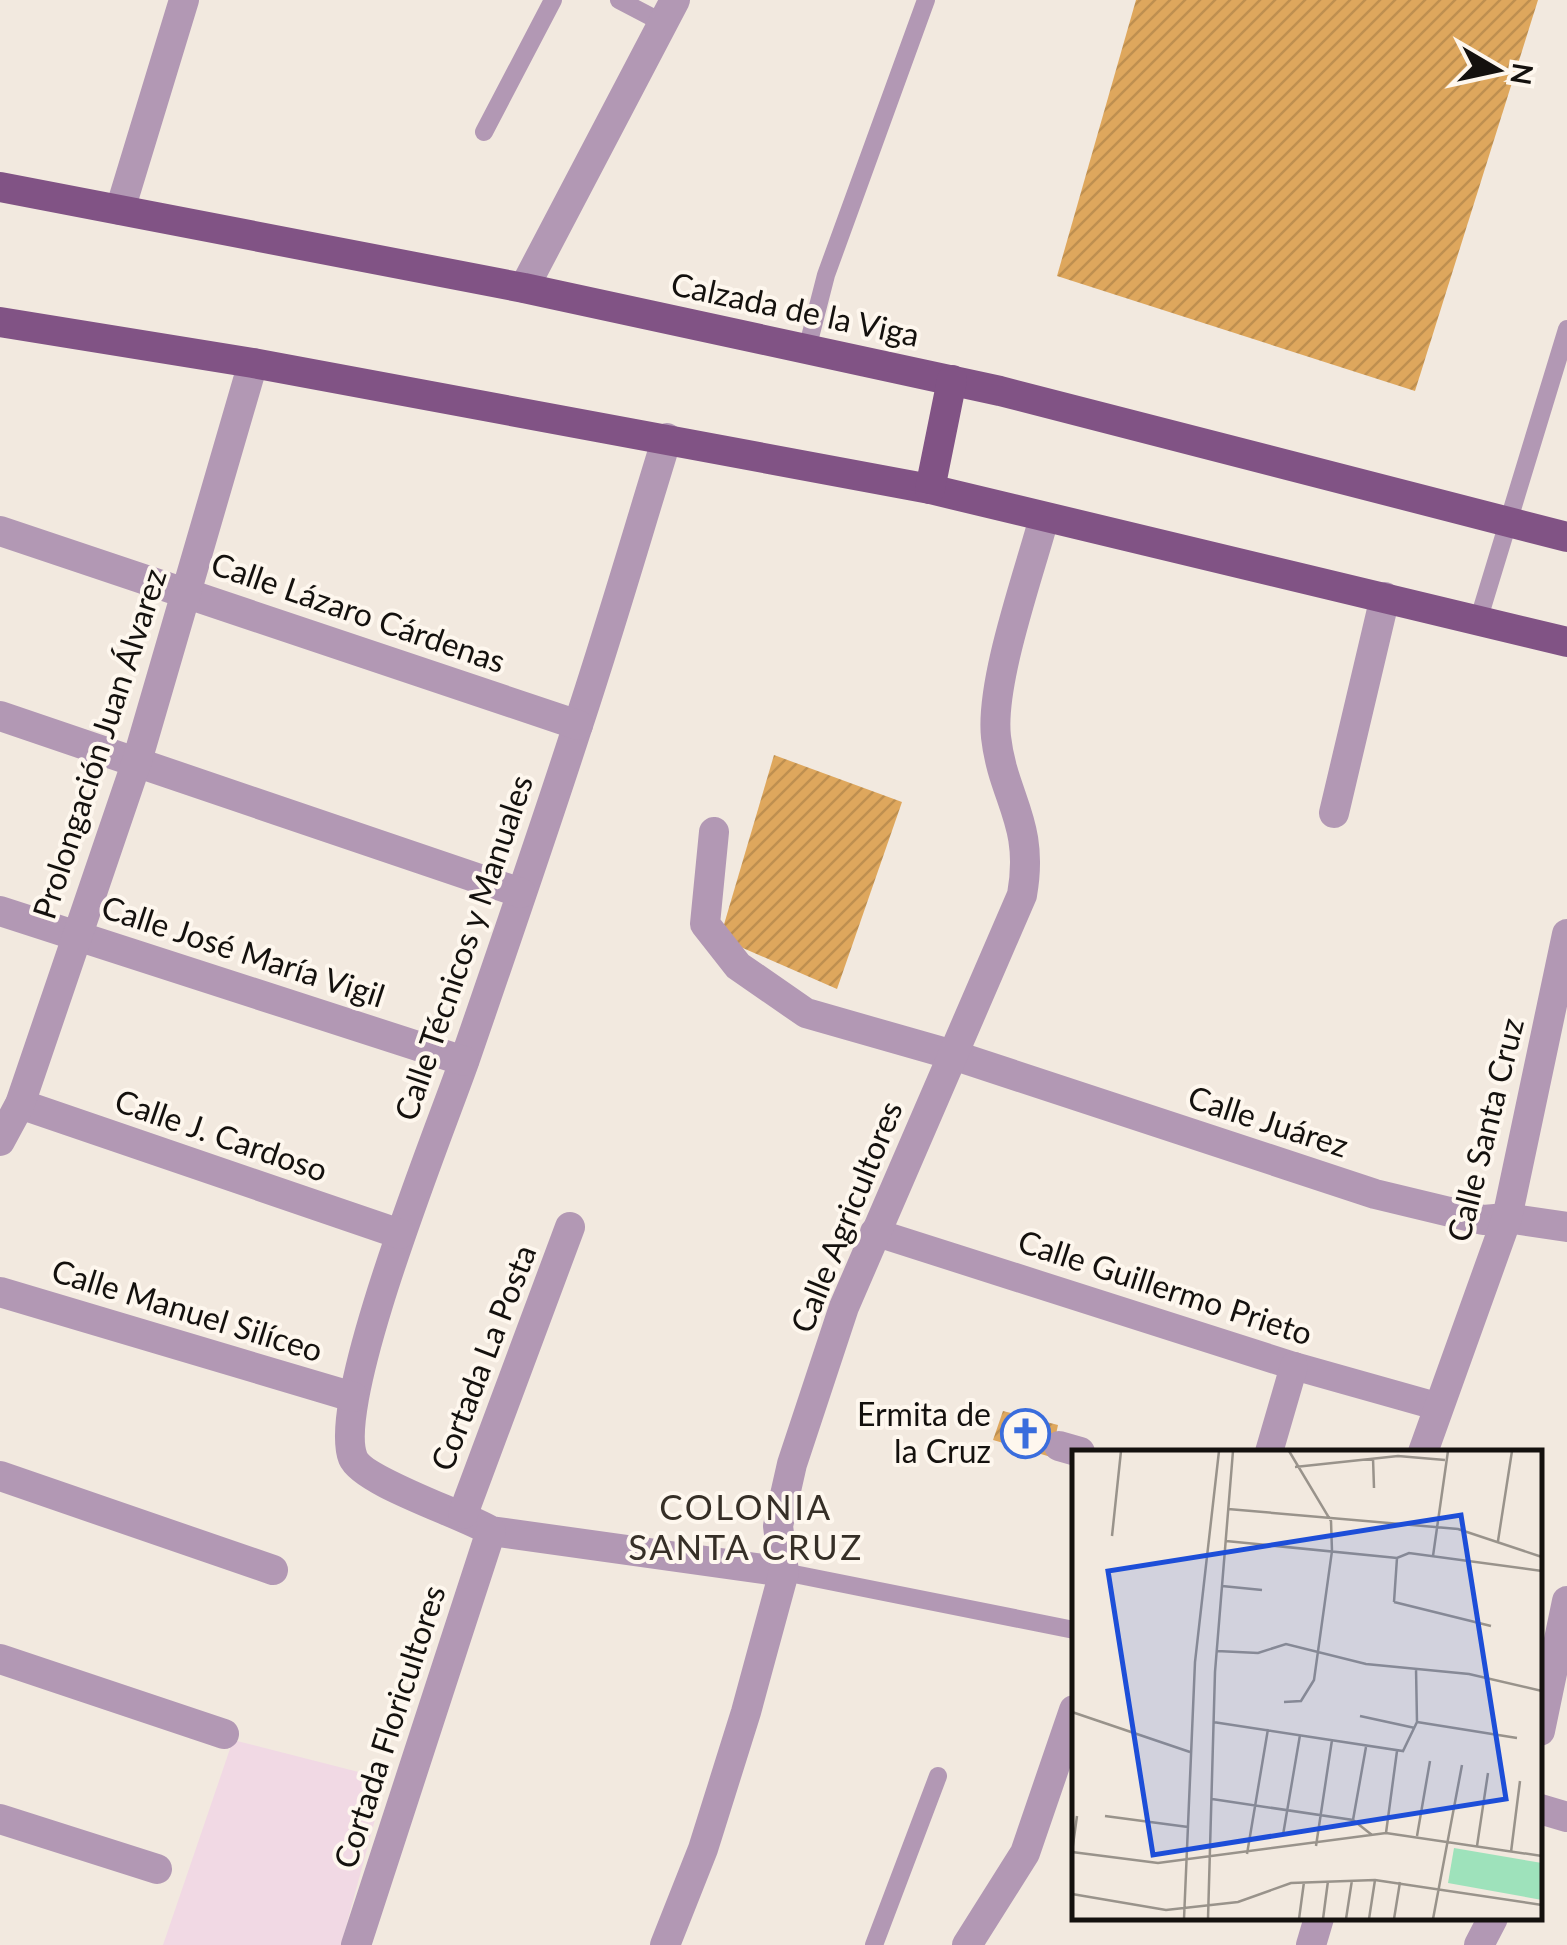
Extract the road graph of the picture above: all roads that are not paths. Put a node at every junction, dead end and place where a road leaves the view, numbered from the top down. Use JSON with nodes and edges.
{"nodes":[{"id":1,"x":184,"y":0,"type":"edge"},
{"id":2,"x":553,"y":0,"type":"edge"},
{"id":3,"x":619,"y":0,"type":"edge"},
{"id":4,"x":926,"y":0,"type":"edge"},
{"id":5,"x":669,"y":12,"type":"edge"},
{"id":6,"x":484,"y":132,"type":"dead end"},
{"id":7,"x":0,"y":187,"type":"edge"},
{"id":8,"x":120,"y":210,"type":"junction"},
{"id":9,"x":524,"y":288,"type":"junction"},
{"id":10,"x":0,"y":322,"type":"edge"},
{"id":11,"x":1567,"y":329,"type":"edge"},
{"id":12,"x":807,"y":349,"type":"junction"},
{"id":13,"x":253,"y":363,"type":"junction"},
{"id":14,"x":952,"y":380,"type":"junction"},
{"id":15,"x":667,"y":438,"type":"junction"},
{"id":16,"x":930,"y":489,"type":"junction"},
{"id":17,"x":1044,"y":518,"type":"junction"},
{"id":18,"x":1509,"y":520,"type":"junction"},
{"id":19,"x":0,"y":531,"type":"edge"},
{"id":20,"x":1567,"y":537,"type":"edge"},
{"id":21,"x":187,"y":592,"type":"junction"},
{"id":22,"x":1386,"y":597,"type":"junction"},
{"id":23,"x":1479,"y":618,"type":"junction"},
{"id":24,"x":1567,"y":642,"type":"edge"},
{"id":25,"x":0,"y":716,"type":"edge"},
{"id":26,"x":578,"y":726,"type":"junction"},
{"id":27,"x":137,"y":761,"type":"junction"},
{"id":28,"x":1334,"y":813,"type":"dead end"},
{"id":29,"x":714,"y":832,"type":"dead end"},
{"id":30,"x":521,"y":894,"type":"junction"},
{"id":31,"x":0,"y":911,"type":"edge"},
{"id":32,"x":74,"y":934,"type":"junction"},
{"id":33,"x":1567,"y":934,"type":"edge"},
{"id":34,"x":953,"y":1056,"type":"junction"},
{"id":35,"x":464,"y":1061,"type":"junction"},
{"id":36,"x":20,"y":1104,"type":"junction"},
{"id":37,"x":0,"y":1141,"type":"edge"},
{"id":38,"x":1507,"y":1218,"type":"junction"},
{"id":39,"x":1567,"y":1227,"type":"edge"},
{"id":40,"x":570,"y":1228,"type":"dead end"},
{"id":41,"x":874,"y":1232,"type":"junction"},
{"id":42,"x":400,"y":1234,"type":"junction"},
{"id":43,"x":0,"y":1292,"type":"edge"},
{"id":44,"x":1294,"y":1366,"type":"junction"},
{"id":45,"x":353,"y":1397,"type":"junction"},
{"id":46,"x":1436,"y":1406,"type":"junction"},
{"id":47,"x":1270,"y":1450,"type":"edge"},
{"id":48,"x":1424,"y":1450,"type":"edge"},
{"id":49,"x":0,"y":1476,"type":"edge"},
{"id":50,"x":462,"y":1514,"type":"junction"},
{"id":51,"x":491,"y":1531,"type":"junction"},
{"id":52,"x":273,"y":1570,"type":"dead end"},
{"id":53,"x":784,"y":1572,"type":"junction"},
{"id":54,"x":1567,"y":1601,"type":"edge"},
{"id":55,"x":1072,"y":1630,"type":"edge"},
{"id":56,"x":0,"y":1659,"type":"edge"},
{"id":57,"x":1072,"y":1716,"type":"edge"},
{"id":58,"x":1542,"y":1721,"type":"edge"},
{"id":59,"x":224,"y":1734,"type":"dead end"},
{"id":60,"x":938,"y":1776,"type":"dead end"},
{"id":61,"x":1542,"y":1810,"type":"edge"},
{"id":62,"x":1567,"y":1817,"type":"edge"},
{"id":63,"x":0,"y":1820,"type":"edge"},
{"id":64,"x":156,"y":1869,"type":"dead end"},
{"id":65,"x":1318,"y":1920,"type":"edge"},
{"id":66,"x":1492,"y":1920,"type":"edge"},
{"id":67,"x":356,"y":1945,"type":"edge"},
{"id":68,"x":666,"y":1945,"type":"edge"},
{"id":69,"x":874,"y":1945,"type":"edge"},
{"id":70,"x":967,"y":1945,"type":"edge"},
{"id":71,"x":1311,"y":1945,"type":"edge"},
{"id":72,"x":1479,"y":1945,"type":"edge"}],
"edges":[{"from":1,"to":8,"type":"street"},
{"from":2,"to":6,"type":"lane"},
{"from":3,"to":5,"type":"lane"},
{"from":4,"to":12,"type":"lane"},
{"from":5,"to":9,"type":"street"},
{"from":7,"to":8,"type":"main road","name":"Calzada de la Viga"},
{"from":8,"to":9,"type":"main road","name":"Calzada de la Viga"},
{"from":9,"to":12,"type":"main road","name":"Calzada de la Viga"},
{"from":10,"to":13,"type":"main road"},
{"from":11,"to":18,"type":"lane"},
{"from":12,"to":14,"type":"main road","name":"Calzada de la Viga"},
{"from":13,"to":15,"type":"main road"},
{"from":13,"to":21,"type":"street","name":"Prolongación Juan Álvarez"},
{"from":14,"to":16,"type":"main road"},
{"from":14,"to":18,"type":"main road","name":"Calzada de la Viga"},
{"from":15,"to":16,"type":"main road"},
{"from":15,"to":26,"type":"street","name":"Calle Técnicos y Manuales"},
{"from":16,"to":17,"type":"main road"},
{"from":17,"to":22,"type":"main road"},
{"from":17,"to":34,"type":"street","name":"Calle Agricultores"},
{"from":18,"to":20,"type":"main road","name":"Calzada de la Viga"},
{"from":18,"to":23,"type":"lane"},
{"from":19,"to":21,"type":"street","name":"Calle Lázaro Cárdenas"},
{"from":21,"to":26,"type":"street","name":"Calle Lázaro Cárdenas"},
{"from":21,"to":27,"type":"street","name":"Prolongación Juan Álvarez"},
{"from":22,"to":23,"type":"main road"},
{"from":22,"to":28,"type":"street"},
{"from":23,"to":24,"type":"main road"},
{"from":25,"to":27,"type":"street"},
{"from":26,"to":30,"type":"street","name":"Calle Técnicos y Manuales"},
{"from":27,"to":30,"type":"street"},
{"from":27,"to":32,"type":"street","name":"Prolongación Juan Álvarez"},
{"from":29,"to":34,"type":"street","name":"Calle Juárez"},
{"from":30,"to":35,"type":"street","name":"Calle Técnicos y Manuales"},
{"from":31,"to":32,"type":"street","name":"Calle José María Vigil"},
{"from":32,"to":35,"type":"street","name":"Calle José María Vigil"},
{"from":32,"to":36,"type":"street","name":"Prolongación Juan Álvarez"},
{"from":33,"to":38,"type":"street","name":"Calle Santa Cruz"},
{"from":34,"to":38,"type":"street","name":"Calle Juárez"},
{"from":34,"to":41,"type":"street","name":"Calle Agricultores"},
{"from":35,"to":42,"type":"street","name":"Calle Técnicos y Manuales"},
{"from":36,"to":37,"type":"street","name":"Prolongación Juan Álvarez"},
{"from":36,"to":42,"type":"street","name":"Calle J. Cardoso"},
{"from":38,"to":39,"type":"street","name":"Calle Juárez"},
{"from":38,"to":46,"type":"street","name":"Calle Santa Cruz"},
{"from":40,"to":50,"type":"street","name":"Cortada La Posta"},
{"from":41,"to":44,"type":"street","name":"Calle Guillermo Prieto"},
{"from":41,"to":53,"type":"street","name":"Calle Agricultores"},
{"from":42,"to":45,"type":"street","name":"Calle Técnicos y Manuales"},
{"from":43,"to":45,"type":"street","name":"Calle Manuel Silíceo"},
{"from":44,"to":46,"type":"street","name":"Calle Guillermo Prieto"},
{"from":44,"to":47,"type":"street"},
{"from":45,"to":50,"type":"street","name":"Calle Técnicos y Manuales"},
{"from":46,"to":48,"type":"street","name":"Calle Santa Cruz"},
{"from":49,"to":52,"type":"street"},
{"from":50,"to":51,"type":"street"},
{"from":51,"to":53,"type":"street"},
{"from":51,"to":67,"type":"street","name":"Cortada Floricultores"},
{"from":53,"to":55,"type":"lane"},
{"from":53,"to":68,"type":"street","name":"Calle Agricultores"},
{"from":54,"to":58,"type":"street"},
{"from":56,"to":59,"type":"street"},
{"from":57,"to":70,"type":"street"},
{"from":60,"to":69,"type":"lane"},
{"from":61,"to":62,"type":"street"},
{"from":63,"to":64,"type":"street"},
{"from":65,"to":71,"type":"street"},
{"from":66,"to":72,"type":"street"}]}
